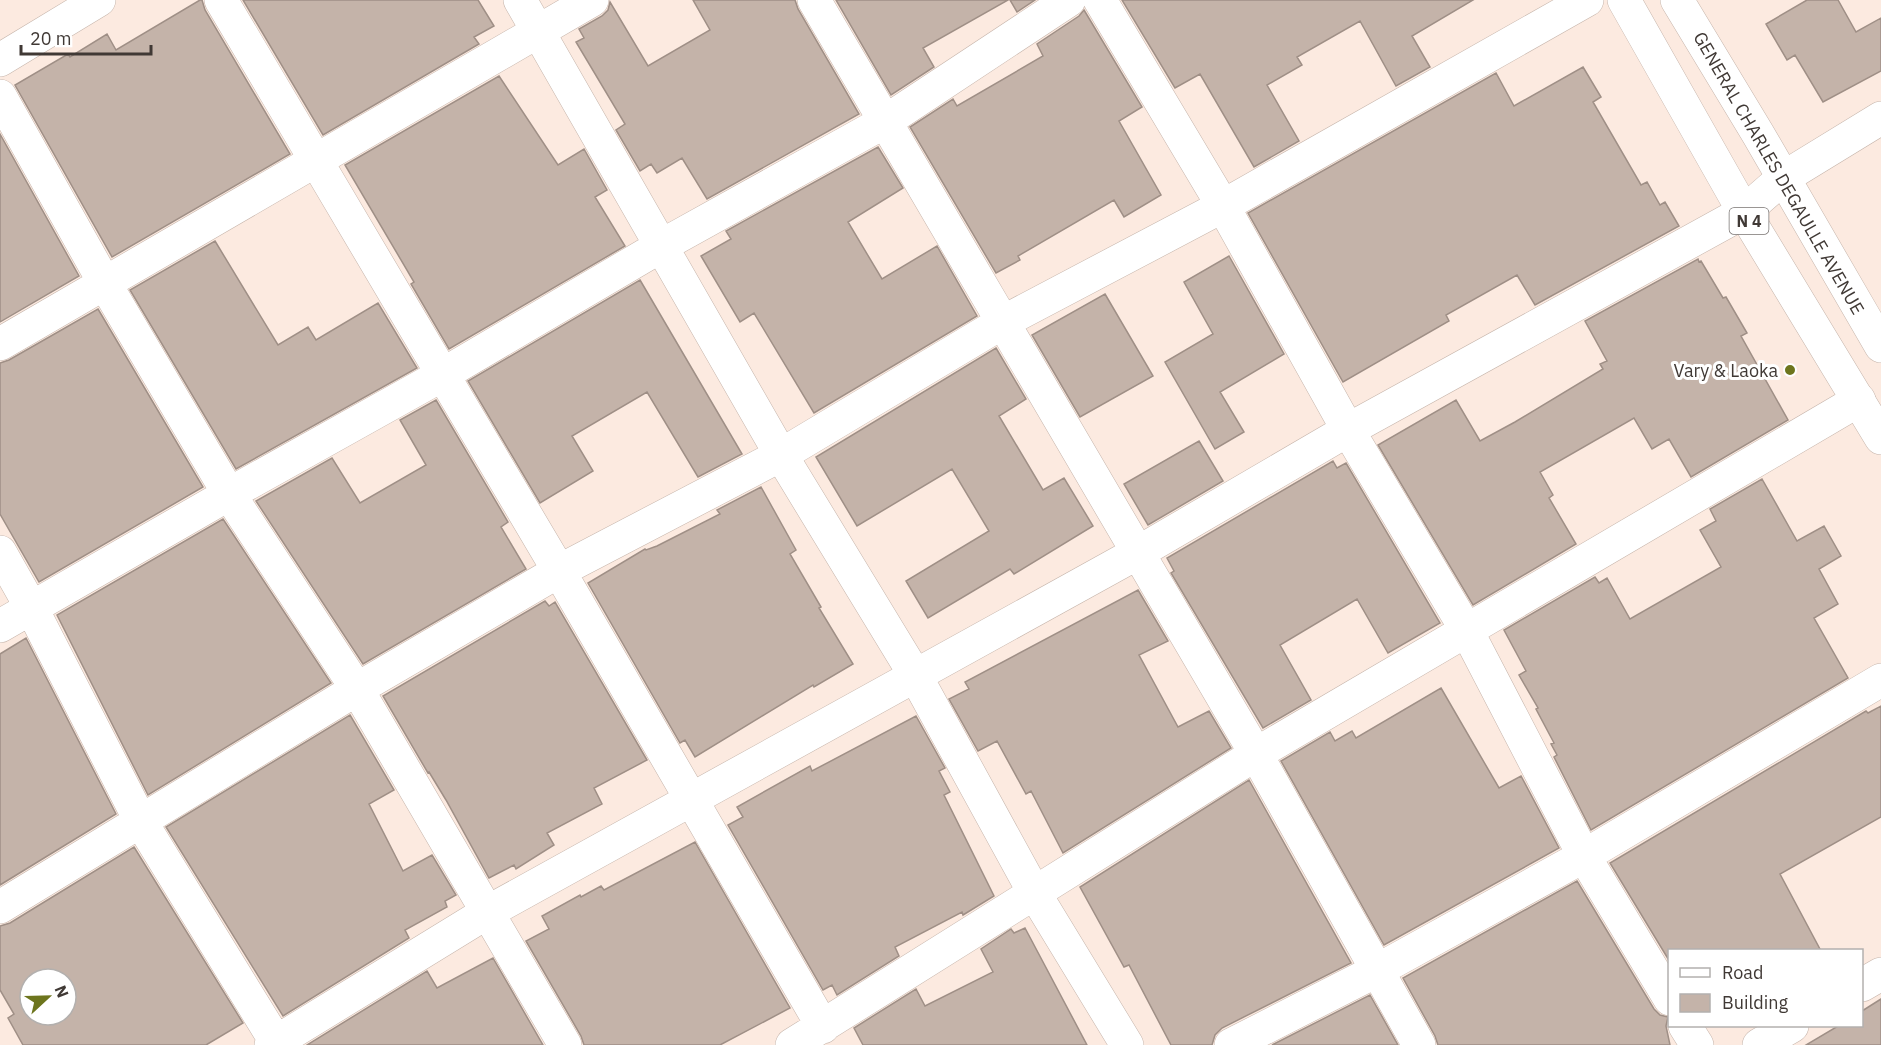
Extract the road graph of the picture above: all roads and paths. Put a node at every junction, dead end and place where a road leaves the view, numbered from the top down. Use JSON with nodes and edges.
{"nodes":[{"id":1,"x":99,"y":0,"type":"edge"},
{"id":2,"x":221,"y":0,"type":"edge"},
{"id":3,"x":520,"y":0,"type":"edge"},
{"id":4,"x":592,"y":0,"type":"edge"},
{"id":5,"x":814,"y":0,"type":"edge"},
{"id":6,"x":1069,"y":0,"type":"edge"},
{"id":7,"x":1100,"y":0,"type":"edge"},
{"id":8,"x":1587,"y":0,"type":"edge"},
{"id":9,"x":1624,"y":0,"type":"edge"},
{"id":10,"x":1677,"y":0,"type":"edge"},
{"id":11,"x":538,"y":31,"type":"junction"},
{"id":12,"x":0,"y":60,"type":"edge"},
{"id":13,"x":0,"y":96,"type":"edge"},
{"id":14,"x":1881,"y":118,"type":"edge"},
{"id":15,"x":886,"y":121,"type":"junction"},
{"id":16,"x":316,"y":160,"type":"junction"},
{"id":17,"x":1783,"y":178,"type":"junction"},
{"id":18,"x":1223,"y":206,"type":"junction"},
{"id":19,"x":1744,"y":212,"type":"junction"},
{"id":20,"x":661,"y":246,"type":"junction"},
{"id":21,"x":104,"y":282,"type":"junction"},
{"id":22,"x":1003,"y":322,"type":"junction"},
{"id":23,"x":0,"y":344,"type":"edge"},
{"id":24,"x":1881,"y":346,"type":"edge"},
{"id":25,"x":442,"y":375,"type":"junction"},
{"id":26,"x":1859,"y":400,"type":"junction"},
{"id":27,"x":1348,"y":430,"type":"junction"},
{"id":28,"x":1881,"y":438,"type":"edge"},
{"id":29,"x":781,"y":455,"type":"junction"},
{"id":30,"x":229,"y":494,"type":"junction"},
{"id":31,"x":0,"y":552,"type":"edge"},
{"id":32,"x":1139,"y":552,"type":"junction"},
{"id":33,"x":559,"y":571,"type":"junction"},
{"id":34,"x":31,"y":607,"type":"junction"},
{"id":35,"x":0,"y":626,"type":"edge"},
{"id":36,"x":1467,"y":631,"type":"junction"},
{"id":37,"x":915,"y":675,"type":"junction"},
{"id":38,"x":1881,"y":680,"type":"edge"},
{"id":39,"x":357,"y":689,"type":"junction"},
{"id":40,"x":1256,"y":754,"type":"junction"},
{"id":41,"x":692,"y":798,"type":"junction"},
{"id":42,"x":141,"y":822,"type":"junction"},
{"id":43,"x":1584,"y":856,"type":"junction"},
{"id":44,"x":1035,"y":894,"type":"junction"},
{"id":45,"x":0,"y":908,"type":"edge"},
{"id":46,"x":486,"y":913,"type":"junction"},
{"id":47,"x":1378,"y":970,"type":"junction"},
{"id":48,"x":1881,"y":974,"type":"edge"},
{"id":49,"x":1863,"y":984,"type":"edge"},
{"id":50,"x":1668,"y":996,"type":"edge"},
{"id":51,"x":823,"y":1027,"type":"junction"},
{"id":52,"x":1686,"y":1027,"type":"edge"},
{"id":53,"x":1790,"y":1027,"type":"edge"},
{"id":54,"x":275,"y":1044,"type":"edge"},
{"id":55,"x":565,"y":1045,"type":"edge"},
{"id":56,"x":792,"y":1045,"type":"edge"},
{"id":57,"x":1128,"y":1045,"type":"edge"},
{"id":58,"x":1231,"y":1045,"type":"edge"},
{"id":59,"x":1419,"y":1045,"type":"edge"},
{"id":60,"x":1697,"y":1045,"type":"edge"},
{"id":61,"x":1759,"y":1045,"type":"edge"}],
"edges":[{"from":1,"to":12,"type":"street"},
{"from":2,"to":16,"type":"street"},
{"from":3,"to":11,"type":"street"},
{"from":4,"to":11,"type":"street"},
{"from":5,"to":15,"type":"street"},
{"from":6,"to":15,"type":"street"},
{"from":7,"to":18,"type":"street"},
{"from":8,"to":18,"type":"street"},
{"from":9,"to":19,"type":"street","number":"N 4"},
{"from":10,"to":17,"type":"street","name":"GENERAL CHARLES DEGAULLE AVENUE"},
{"from":11,"to":16,"type":"street"},
{"from":11,"to":20,"type":"street"},
{"from":13,"to":21,"type":"street"},
{"from":14,"to":17,"type":"street"},
{"from":15,"to":20,"type":"street"},
{"from":15,"to":22,"type":"street"},
{"from":16,"to":21,"type":"street"},
{"from":16,"to":25,"type":"street"},
{"from":17,"to":19,"type":"street"},
{"from":17,"to":24,"type":"street","name":"GENERAL CHARLES DEGAULLE AVENUE"},
{"from":18,"to":22,"type":"street"},
{"from":18,"to":27,"type":"street"},
{"from":19,"to":26,"type":"street","number":"N 4"},
{"from":19,"to":27,"type":"street"},
{"from":20,"to":25,"type":"street"},
{"from":20,"to":29,"type":"street"},
{"from":21,"to":23,"type":"street"},
{"from":21,"to":30,"type":"street"},
{"from":22,"to":29,"type":"street"},
{"from":22,"to":32,"type":"street"},
{"from":25,"to":30,"type":"street"},
{"from":25,"to":33,"type":"street"},
{"from":26,"to":28,"type":"street","number":"N 4"},
{"from":26,"to":36,"type":"street"},
{"from":27,"to":32,"type":"street"},
{"from":27,"to":36,"type":"street"},
{"from":29,"to":33,"type":"street"},
{"from":29,"to":37,"type":"street"},
{"from":30,"to":34,"type":"street"},
{"from":30,"to":39,"type":"street"},
{"from":31,"to":34,"type":"street"},
{"from":32,"to":37,"type":"street"},
{"from":32,"to":40,"type":"street"},
{"from":33,"to":39,"type":"street"},
{"from":33,"to":41,"type":"street"},
{"from":34,"to":35,"type":"street"},
{"from":34,"to":42,"type":"street"},
{"from":36,"to":40,"type":"street"},
{"from":36,"to":43,"type":"street"},
{"from":37,"to":41,"type":"street"},
{"from":37,"to":44,"type":"street"},
{"from":38,"to":43,"type":"street"},
{"from":39,"to":42,"type":"street"},
{"from":39,"to":46,"type":"street"},
{"from":40,"to":44,"type":"street"},
{"from":40,"to":47,"type":"street"},
{"from":41,"to":46,"type":"street"},
{"from":41,"to":51,"type":"street"},
{"from":42,"to":45,"type":"street"},
{"from":42,"to":54,"type":"street"},
{"from":43,"to":47,"type":"street"},
{"from":43,"to":50,"type":"street"},
{"from":44,"to":51,"type":"street"},
{"from":44,"to":57,"type":"street"},
{"from":46,"to":54,"type":"street"},
{"from":46,"to":55,"type":"street"},
{"from":47,"to":58,"type":"street"},
{"from":47,"to":59,"type":"street"},
{"from":48,"to":49,"type":"street"},
{"from":51,"to":56,"type":"street"},
{"from":52,"to":60,"type":"street"},
{"from":53,"to":61,"type":"street"}]}
